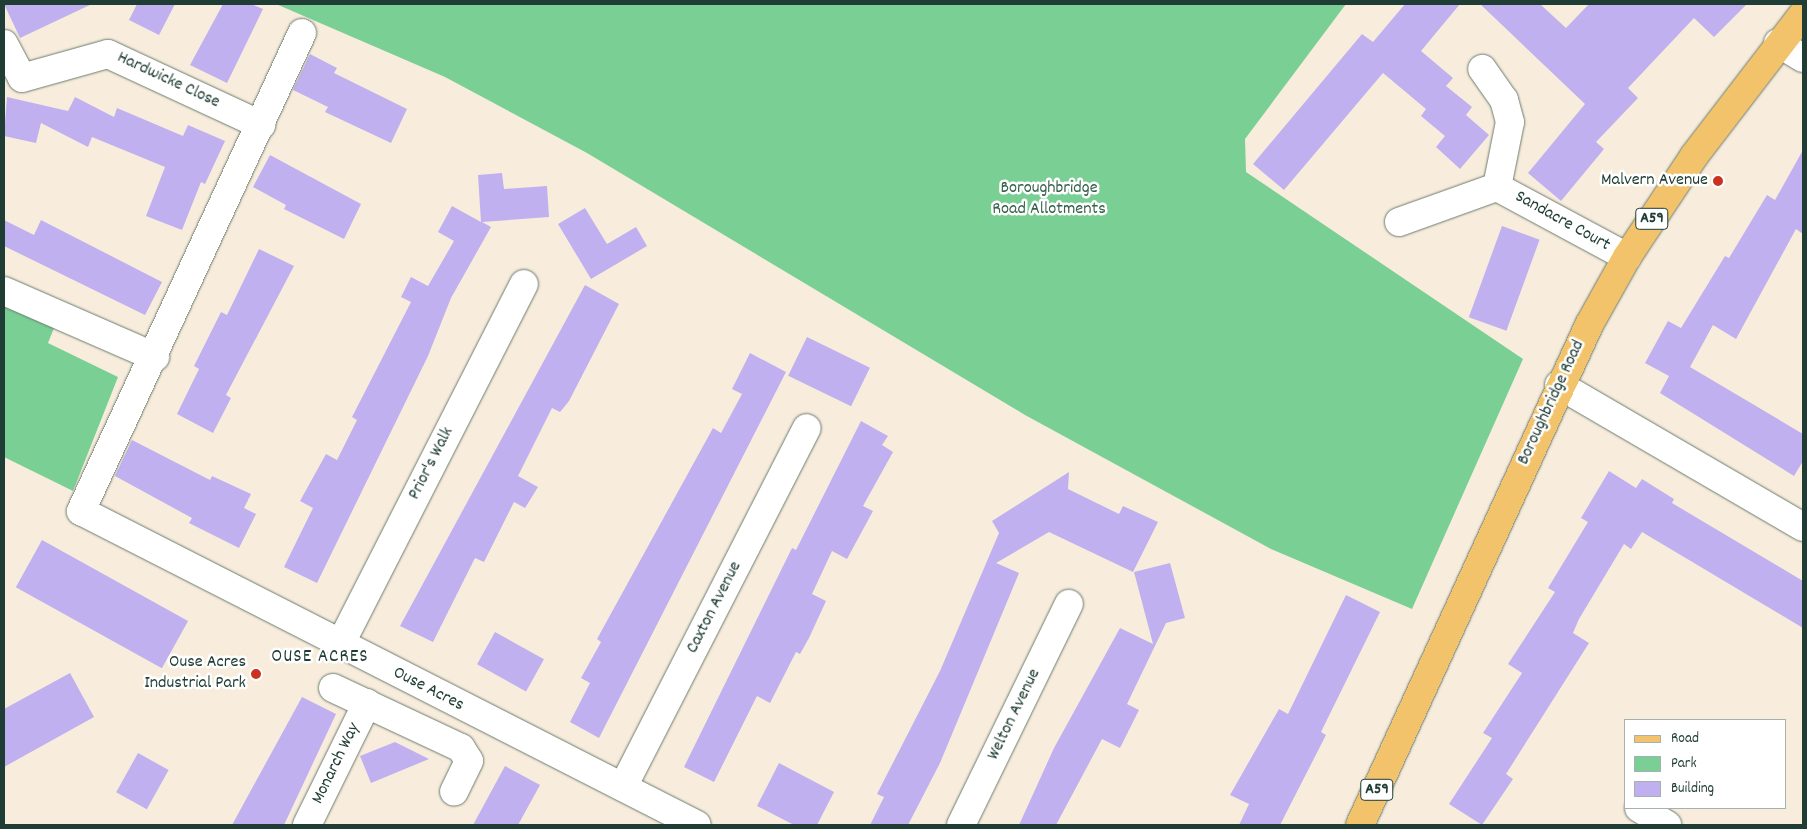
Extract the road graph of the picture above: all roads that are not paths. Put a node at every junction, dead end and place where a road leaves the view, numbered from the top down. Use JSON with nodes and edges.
{"nodes":[{"id":1,"x":1803,"y":14,"type":"edge"},
{"id":2,"x":302,"y":33,"type":"dead end"},
{"id":3,"x":1778,"y":43,"type":"junction"},
{"id":4,"x":4,"y":44,"type":"edge"},
{"id":5,"x":1803,"y":58,"type":"edge"},
{"id":6,"x":1482,"y":69,"type":"dead end"},
{"id":7,"x":261,"y":125,"type":"junction"},
{"id":8,"x":1497,"y":187,"type":"junction"},
{"id":9,"x":1399,"y":222,"type":"dead end"},
{"id":10,"x":1627,"y":257,"type":"junction"},
{"id":11,"x":524,"y":284,"type":"dead end"},
{"id":12,"x":4,"y":291,"type":"edge"},
{"id":13,"x":155,"y":357,"type":"junction"},
{"id":14,"x":1559,"y":385,"type":"junction"},
{"id":15,"x":807,"y":428,"type":"dead end"},
{"id":16,"x":1803,"y":527,"type":"edge"},
{"id":17,"x":1069,"y":604,"type":"dead end"},
{"id":18,"x":340,"y":645,"type":"junction"},
{"id":19,"x":333,"y":688,"type":"dead end"},
{"id":20,"x":367,"y":703,"type":"junction"},
{"id":21,"x":623,"y":787,"type":"junction"},
{"id":22,"x":454,"y":792,"type":"dead end"},
{"id":23,"x":1641,"y":809,"type":"edge"},
{"id":24,"x":307,"y":825,"type":"edge"},
{"id":25,"x":697,"y":825,"type":"edge"},
{"id":26,"x":961,"y":825,"type":"edge"},
{"id":27,"x":1360,"y":825,"type":"edge"},
{"id":28,"x":1667,"y":825,"type":"edge"}],
"edges":[{"from":1,"to":3,"type":"main road","name":"Boroughbridge Road","number":"A59"},
{"from":2,"to":7,"type":"street"},
{"from":3,"to":5,"type":"street"},
{"from":3,"to":10,"type":"main road","name":"Boroughbridge Road","number":"A59"},
{"from":4,"to":7,"type":"street","name":"Hardwicke Close"},
{"from":6,"to":8,"type":"street","name":"Sandacre Court"},
{"from":7,"to":13,"type":"street"},
{"from":8,"to":9,"type":"street","name":"Sandacre Court"},
{"from":8,"to":10,"type":"street","name":"Sandacre Court"},
{"from":10,"to":14,"type":"main road","name":"Boroughbridge Road","number":"A59"},
{"from":11,"to":18,"type":"street","name":"Prior's Walk"},
{"from":12,"to":13,"type":"street"},
{"from":13,"to":18,"type":"street","name":"Ouse Acres"},
{"from":14,"to":16,"type":"street"},
{"from":14,"to":27,"type":"main road","name":"Boroughbridge Road","number":"A59"},
{"from":15,"to":21,"type":"street","name":"Caxton Avenue"},
{"from":17,"to":26,"type":"street","name":"Welton Avenue"},
{"from":18,"to":21,"type":"street","name":"Ouse Acres"},
{"from":19,"to":20,"type":"street","name":"Monarch Way"},
{"from":20,"to":22,"type":"street","name":"Monarch Way"},
{"from":20,"to":24,"type":"street","name":"Monarch Way"},
{"from":21,"to":25,"type":"street","name":"Ouse Acres"},
{"from":23,"to":28,"type":"street"}]}
